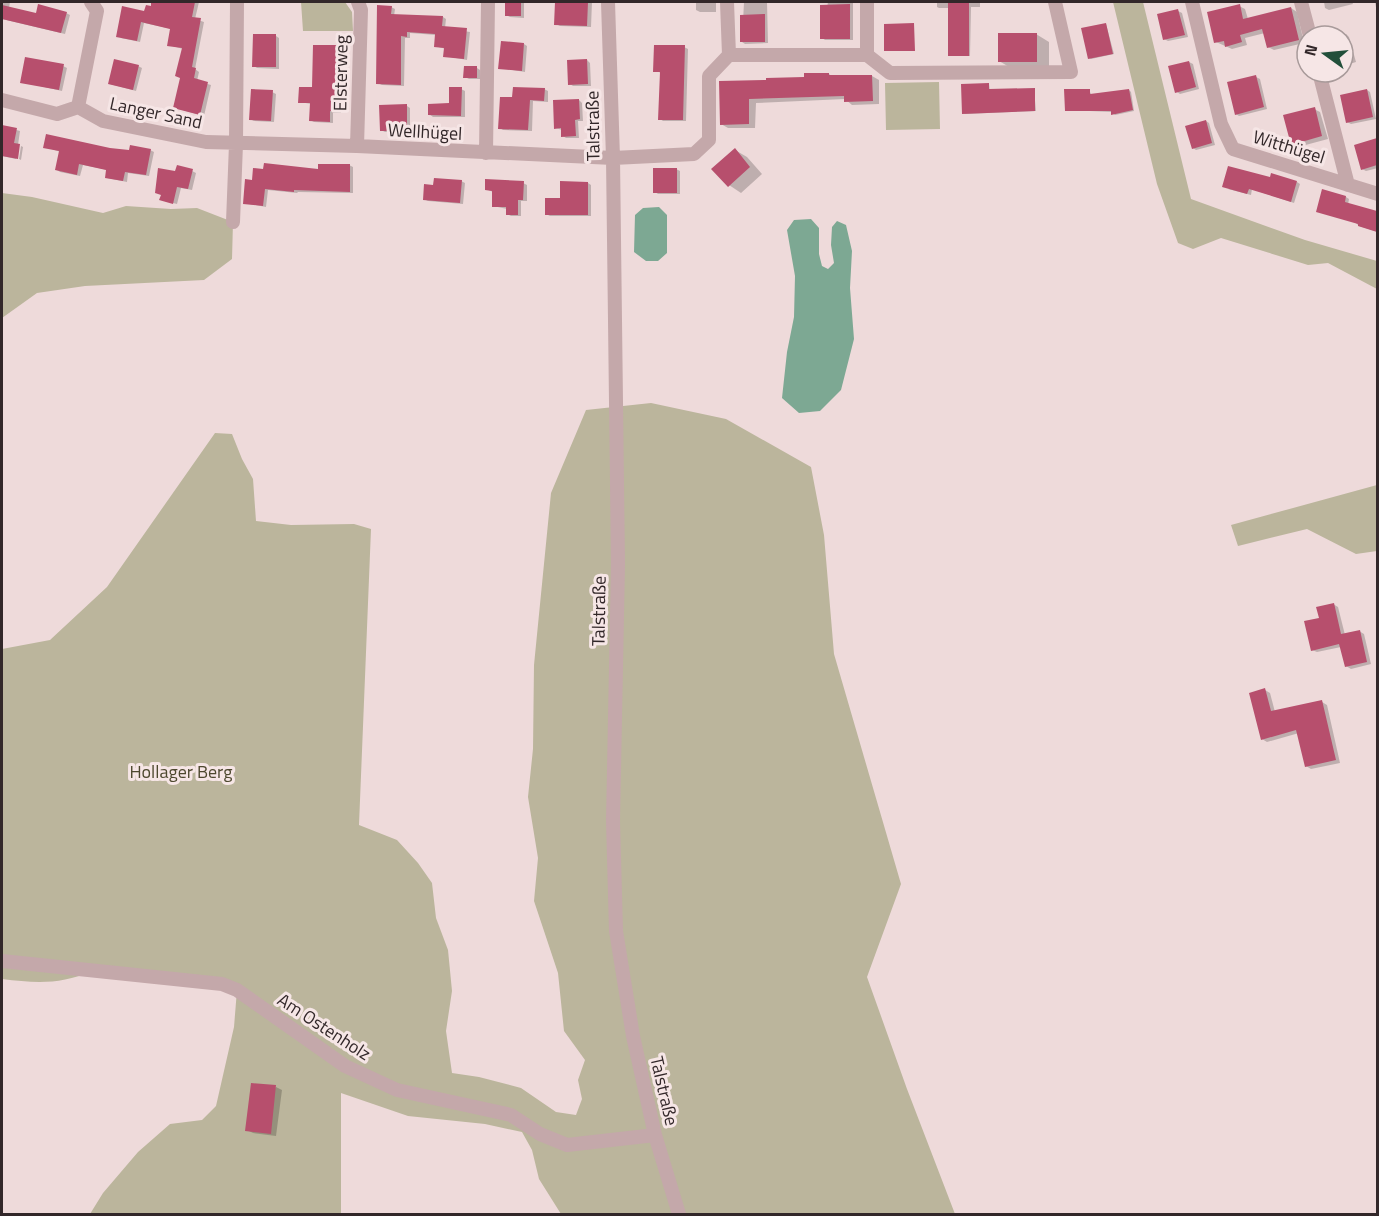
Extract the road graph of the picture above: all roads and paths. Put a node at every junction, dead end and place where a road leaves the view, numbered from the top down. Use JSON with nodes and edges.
{"nodes":[{"id":1,"x":91,"y":2,"type":"edge"},
{"id":2,"x":237,"y":2,"type":"edge"},
{"id":3,"x":358,"y":2,"type":"edge"},
{"id":4,"x":488,"y":2,"type":"edge"},
{"id":5,"x":608,"y":2,"type":"edge"},
{"id":6,"x":728,"y":2,"type":"edge"},
{"id":7,"x":867,"y":2,"type":"edge"},
{"id":8,"x":1055,"y":2,"type":"edge"},
{"id":9,"x":1192,"y":2,"type":"edge"},
{"id":10,"x":1301,"y":2,"type":"edge"},
{"id":11,"x":1307,"y":24,"type":"edge"},
{"id":12,"x":867,"y":55,"type":"junction"},
{"id":13,"x":729,"y":56,"type":"junction"},
{"id":14,"x":1322,"y":84,"type":"edge"},
{"id":15,"x":2,"y":100,"type":"edge"},
{"id":16,"x":78,"y":107,"type":"junction"},
{"id":17,"x":236,"y":144,"type":"junction"},
{"id":18,"x":357,"y":146,"type":"junction"},
{"id":19,"x":486,"y":153,"type":"junction"},
{"id":20,"x":613,"y":158,"type":"junction"},
{"id":21,"x":1348,"y":185,"type":"junction"},
{"id":22,"x":1377,"y":194,"type":"edge"},
{"id":23,"x":232,"y":222,"type":"dead end"},
{"id":24,"x":2,"y":961,"type":"edge"},
{"id":25,"x":655,"y":1135,"type":"junction"},
{"id":26,"x":679,"y":1215,"type":"edge"}],
"edges":[{"from":1,"to":16,"type":"street"},
{"from":2,"to":17,"type":"street"},
{"from":3,"to":18,"type":"street","name":"Elsterweg"},
{"from":4,"to":19,"type":"street"},
{"from":5,"to":20,"type":"street","name":"Talstraße"},
{"from":6,"to":13,"type":"street"},
{"from":7,"to":12,"type":"street"},
{"from":8,"to":12,"type":"street"},
{"from":9,"to":21,"type":"street","name":"Witthügel"},
{"from":10,"to":11,"type":"street"},
{"from":12,"to":13,"type":"street"},
{"from":13,"to":20,"type":"street","name":"Wellhügel"},
{"from":14,"to":21,"type":"street"},
{"from":15,"to":16,"type":"street"},
{"from":16,"to":17,"type":"street","name":"Langer Sand"},
{"from":17,"to":18,"type":"street","name":"Wellhügel"},
{"from":17,"to":23,"type":"street"},
{"from":18,"to":19,"type":"street","name":"Wellhügel"},
{"from":19,"to":20,"type":"street","name":"Wellhügel"},
{"from":20,"to":25,"type":"street","name":"Talstraße"},
{"from":21,"to":22,"type":"street","name":"Witthügel"},
{"from":24,"to":25,"type":"street","name":"Am Ostenholz"},
{"from":25,"to":26,"type":"street","name":"Talstraße"}]}
